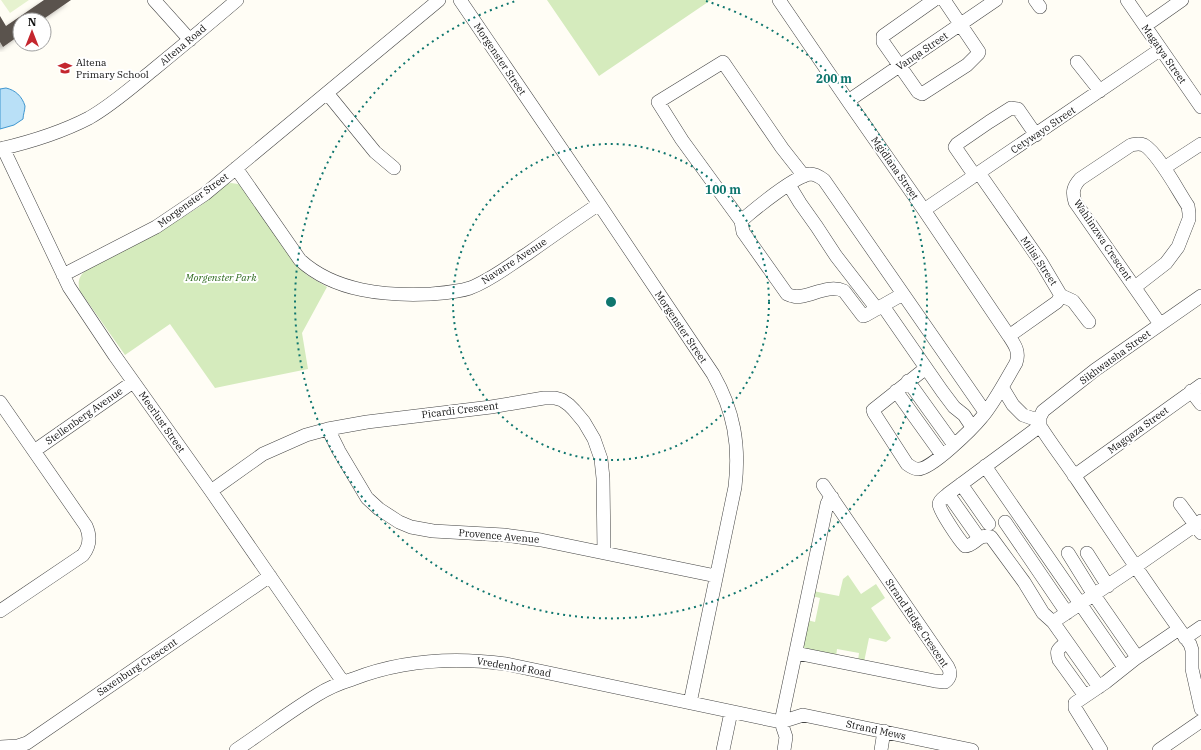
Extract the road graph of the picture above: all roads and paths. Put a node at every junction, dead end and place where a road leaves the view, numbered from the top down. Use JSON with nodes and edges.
{"nodes":[{"id":1,"x":154,"y":0,"type":"edge"},
{"id":2,"x":237,"y":0,"type":"edge"},
{"id":3,"x":439,"y":0,"type":"edge"},
{"id":4,"x":460,"y":0,"type":"edge"},
{"id":5,"x":779,"y":0,"type":"edge"},
{"id":6,"x":934,"y":0,"type":"edge"},
{"id":7,"x":944,"y":0,"type":"edge"},
{"id":8,"x":996,"y":0,"type":"edge"},
{"id":9,"x":1127,"y":0,"type":"edge"},
{"id":10,"x":1182,"y":0,"type":"edge"},
{"id":11,"x":960,"y":25,"type":"junction"},
{"id":12,"x":1145,"y":26,"type":"junction"},
{"id":13,"x":190,"y":40,"type":"junction"},
{"id":14,"x":1161,"y":49,"type":"junction"},
{"id":15,"x":1077,"y":62,"type":"dead end"},
{"id":16,"x":899,"y":66,"type":"junction"},
{"id":17,"x":1100,"y":91,"type":"junction"},
{"id":18,"x":327,"y":93,"type":"junction"},
{"id":19,"x":848,"y":101,"type":"junction"},
{"id":20,"x":1201,"y":107,"type":"edge"},
{"id":21,"x":1036,"y":135,"type":"junction"},
{"id":22,"x":1201,"y":144,"type":"edge"},
{"id":23,"x":2,"y":149,"type":"edge"},
{"id":24,"x":236,"y":168,"type":"junction"},
{"id":25,"x":394,"y":168,"type":"dead end"},
{"id":26,"x":1164,"y":168,"type":"junction"},
{"id":27,"x":977,"y":175,"type":"junction"},
{"id":28,"x":804,"y":176,"type":"junction"},
{"id":29,"x":789,"y":184,"type":"junction"},
{"id":30,"x":599,"y":204,"type":"junction"},
{"id":31,"x":924,"y":210,"type":"junction"},
{"id":32,"x":741,"y":221,"type":"junction"},
{"id":33,"x":63,"y":275,"type":"junction"},
{"id":34,"x":1135,"y":288,"type":"junction"},
{"id":35,"x":903,"y":294,"type":"junction"},
{"id":36,"x":1060,"y":295,"type":"junction"},
{"id":37,"x":1201,"y":296,"type":"edge"},
{"id":38,"x":880,"y":307,"type":"junction"},
{"id":39,"x":1089,"y":322,"type":"dead end"},
{"id":40,"x":1160,"y":324,"type":"junction"},
{"id":41,"x":1009,"y":336,"type":"junction"},
{"id":42,"x":926,"y":368,"type":"junction"},
{"id":43,"x":133,"y":382,"type":"junction"},
{"id":44,"x":908,"y":382,"type":"junction"},
{"id":45,"x":1002,"y":387,"type":"junction"},
{"id":46,"x":1196,"y":388,"type":"edge"},
{"id":47,"x":896,"y":392,"type":"junction"},
{"id":48,"x":0,"y":402,"type":"edge"},
{"id":49,"x":1201,"y":404,"type":"edge"},
{"id":50,"x":986,"y":412,"type":"junction"},
{"id":51,"x":1040,"y":424,"type":"junction"},
{"id":52,"x":972,"y":427,"type":"junction"},
{"id":53,"x":328,"y":429,"type":"junction"},
{"id":54,"x":954,"y":445,"type":"junction"},
{"id":55,"x":34,"y":451,"type":"junction"},
{"id":56,"x":942,"y":455,"type":"junction"},
{"id":57,"x":986,"y":466,"type":"junction"},
{"id":58,"x":1074,"y":476,"type":"junction"},
{"id":59,"x":961,"y":484,"type":"junction"},
{"id":60,"x":823,"y":485,"type":"dead end"},
{"id":61,"x":211,"y":491,"type":"junction"},
{"id":62,"x":832,"y":497,"type":"junction"},
{"id":63,"x":1180,"y":504,"type":"dead end"},
{"id":64,"x":1005,"y":522,"type":"dead end"},
{"id":65,"x":989,"y":524,"type":"dead end"},
{"id":66,"x":1199,"y":526,"type":"edge"},
{"id":67,"x":604,"y":552,"type":"junction"},
{"id":68,"x":1068,"y":553,"type":"dead end"},
{"id":69,"x":1087,"y":553,"type":"dead end"},
{"id":70,"x":1135,"y":567,"type":"junction"},
{"id":71,"x":270,"y":576,"type":"junction"},
{"id":72,"x":716,"y":576,"type":"junction"},
{"id":73,"x":1108,"y":586,"type":"junction"},
{"id":74,"x":1094,"y":595,"type":"junction"},
{"id":75,"x":1081,"y":604,"type":"junction"},
{"id":76,"x":0,"y":611,"type":"edge"},
{"id":77,"x":1067,"y":613,"type":"junction"},
{"id":78,"x":1053,"y":622,"type":"junction"},
{"id":79,"x":1201,"y":627,"type":"edge"},
{"id":80,"x":1182,"y":634,"type":"junction"},
{"id":81,"x":1067,"y":642,"type":"junction"},
{"id":82,"x":796,"y":653,"type":"junction"},
{"id":83,"x":1137,"y":657,"type":"junction"},
{"id":84,"x":1124,"y":667,"type":"junction"},
{"id":85,"x":343,"y":682,"type":"junction"},
{"id":86,"x":1099,"y":687,"type":"junction"},
{"id":87,"x":1084,"y":696,"type":"junction"},
{"id":88,"x":690,"y":703,"type":"junction"},
{"id":89,"x":1201,"y":709,"type":"edge"},
{"id":90,"x":731,"y":712,"type":"junction"},
{"id":91,"x":1201,"y":721,"type":"edge"},
{"id":92,"x":781,"y":722,"type":"junction"},
{"id":93,"x":884,"y":731,"type":"junction"},
{"id":94,"x":0,"y":748,"type":"edge"},
{"id":95,"x":236,"y":750,"type":"edge"},
{"id":96,"x":723,"y":750,"type":"edge"},
{"id":97,"x":784,"y":750,"type":"edge"},
{"id":98,"x":881,"y":750,"type":"edge"},
{"id":99,"x":972,"y":750,"type":"edge"},
{"id":100,"x":1101,"y":750,"type":"edge"},
{"id":101,"x":1159,"y":750,"type":"edge"}],
"edges":[{"from":1,"to":13,"type":"street"},
{"from":2,"to":13,"type":"street","name":"Altena Road"},
{"from":3,"to":18,"type":"street","name":"Morgenster Street"},
{"from":4,"to":30,"type":"street","name":"Morgenster Street"},
{"from":5,"to":19,"type":"street","name":"Mgidlana Street"},
{"from":6,"to":16,"type":"street"},
{"from":7,"to":11,"type":"street"},
{"from":8,"to":11,"type":"street","name":"Vanqa Street"},
{"from":9,"to":12,"type":"street","name":"Magatya Street"},
{"from":10,"to":12,"type":"street"},
{"from":11,"to":16,"type":"street","name":"Vanqa Street"},
{"from":11,"to":16,"type":"street"},
{"from":12,"to":14,"type":"street","name":"Magatya Street"},
{"from":13,"to":23,"type":"street","name":"Altena Road"},
{"from":14,"to":17,"type":"street","name":"Cetywayo Street"},
{"from":14,"to":20,"type":"street","name":"Magatya Street"},
{"from":15,"to":17,"type":"street"},
{"from":16,"to":19,"type":"street","name":"Vanqa Street"},
{"from":17,"to":21,"type":"street","name":"Cetywayo Street"},
{"from":18,"to":24,"type":"street","name":"Morgenster Street"},
{"from":18,"to":25,"type":"street"},
{"from":19,"to":31,"type":"street","name":"Mgidlana Street"},
{"from":21,"to":27,"type":"street","name":"Cetywayo Street"},
{"from":21,"to":27,"type":"street","name":"Milisi Street"},
{"from":22,"to":26,"type":"street"},
{"from":23,"to":33,"type":"street","name":"Meerlust Street"},
{"from":24,"to":30,"type":"street","name":"Navarre Avenue"},
{"from":24,"to":33,"type":"street","name":"Morgenster Street"},
{"from":26,"to":34,"type":"street","name":"Wahlinzwa Crescent"},
{"from":26,"to":34,"type":"street","name":"Wahlinzwa Crescent"},
{"from":27,"to":31,"type":"street","name":"Cetywayo Street"},
{"from":27,"to":36,"type":"street","name":"Milisi Street"},
{"from":28,"to":29,"type":"street"},
{"from":28,"to":32,"type":"street"},
{"from":28,"to":35,"type":"street"},
{"from":29,"to":32,"type":"street"},
{"from":29,"to":38,"type":"street"},
{"from":30,"to":72,"type":"street","name":"Morgenster Street"},
{"from":31,"to":41,"type":"street","name":"Mgidlana Street"},
{"from":32,"to":38,"type":"street"},
{"from":33,"to":43,"type":"street","name":"Meerlust Street"},
{"from":34,"to":40,"type":"street","name":"Wahlinzwa Crescent"},
{"from":35,"to":38,"type":"street"},
{"from":35,"to":50,"type":"street"},
{"from":36,"to":39,"type":"street"},
{"from":36,"to":41,"type":"street","name":"Milisi Street"},
{"from":37,"to":40,"type":"street","name":"Sikhwatsha Street"},
{"from":38,"to":42,"type":"street"},
{"from":40,"to":51,"type":"street","name":"Sikhwatsha Street"},
{"from":41,"to":45,"type":"street","name":"Mgidlana Street"},
{"from":42,"to":44,"type":"street"},
{"from":42,"to":52,"type":"street"},
{"from":43,"to":55,"type":"street","name":"Stellenberg Avenue"},
{"from":43,"to":61,"type":"street","name":"Meerlust Street"},
{"from":44,"to":47,"type":"street"},
{"from":44,"to":54,"type":"street"},
{"from":45,"to":50,"type":"street"},
{"from":45,"to":51,"type":"street"},
{"from":46,"to":49,"type":"street"},
{"from":46,"to":58,"type":"street","name":"Magqaza Street"},
{"from":47,"to":56,"type":"street"},
{"from":47,"to":56,"type":"street"},
{"from":48,"to":55,"type":"street"},
{"from":50,"to":52,"type":"street"},
{"from":51,"to":57,"type":"street"},
{"from":51,"to":58,"type":"street"},
{"from":52,"to":54,"type":"street"},
{"from":53,"to":61,"type":"street","name":"Picardi Crescent"},
{"from":53,"to":67,"type":"street","name":"Provence Avenue"},
{"from":53,"to":67,"type":"street","name":"Picardi Crescent"},
{"from":54,"to":56,"type":"street"},
{"from":55,"to":76,"type":"street"},
{"from":57,"to":59,"type":"street"},
{"from":57,"to":75,"type":"street"},
{"from":58,"to":70,"type":"street"},
{"from":59,"to":65,"type":"street"},
{"from":59,"to":78,"type":"street"},
{"from":60,"to":62,"type":"street","name":"Strand Ridge Crescent"},
{"from":61,"to":71,"type":"street","name":"Meerlust Street"},
{"from":62,"to":82,"type":"street"},
{"from":62,"to":82,"type":"street","name":"Strand Ridge Crescent"},
{"from":63,"to":66,"type":"street"},
{"from":64,"to":77,"type":"street"},
{"from":66,"to":70,"type":"street"},
{"from":67,"to":72,"type":"street","name":"Provence Avenue"},
{"from":68,"to":74,"type":"street"},
{"from":69,"to":73,"type":"street"},
{"from":70,"to":73,"type":"street"},
{"from":70,"to":80,"type":"street"},
{"from":71,"to":85,"type":"street","name":"Meerlust Street"},
{"from":71,"to":94,"type":"street","name":"Saxenburg Crescent"},
{"from":72,"to":88,"type":"street","name":"Morgenster Street"},
{"from":73,"to":74,"type":"street"},
{"from":74,"to":75,"type":"street"},
{"from":74,"to":83,"type":"street"},
{"from":75,"to":77,"type":"street"},
{"from":75,"to":84,"type":"street"},
{"from":77,"to":78,"type":"street"},
{"from":78,"to":81,"type":"street"},
{"from":79,"to":80,"type":"street"},
{"from":80,"to":83,"type":"street"},
{"from":80,"to":89,"type":"street"},
{"from":81,"to":86,"type":"street"},
{"from":81,"to":87,"type":"street"},
{"from":82,"to":92,"type":"street"},
{"from":83,"to":84,"type":"street"},
{"from":84,"to":86,"type":"street"},
{"from":85,"to":88,"type":"street","name":"Vredenhof Road"},
{"from":85,"to":95,"type":"street","name":"Vredenhof Road"},
{"from":86,"to":87,"type":"street"},
{"from":87,"to":100,"type":"street"},
{"from":88,"to":90,"type":"street","name":"Vredenhof Road"},
{"from":90,"to":92,"type":"street","name":"Vredenhof Road"},
{"from":90,"to":96,"type":"street"},
{"from":91,"to":101,"type":"street"},
{"from":92,"to":93,"type":"street","name":"Strand Mews"},
{"from":92,"to":97,"type":"street"},
{"from":93,"to":98,"type":"street"},
{"from":93,"to":99,"type":"street","name":"Strand Mews"}]}
